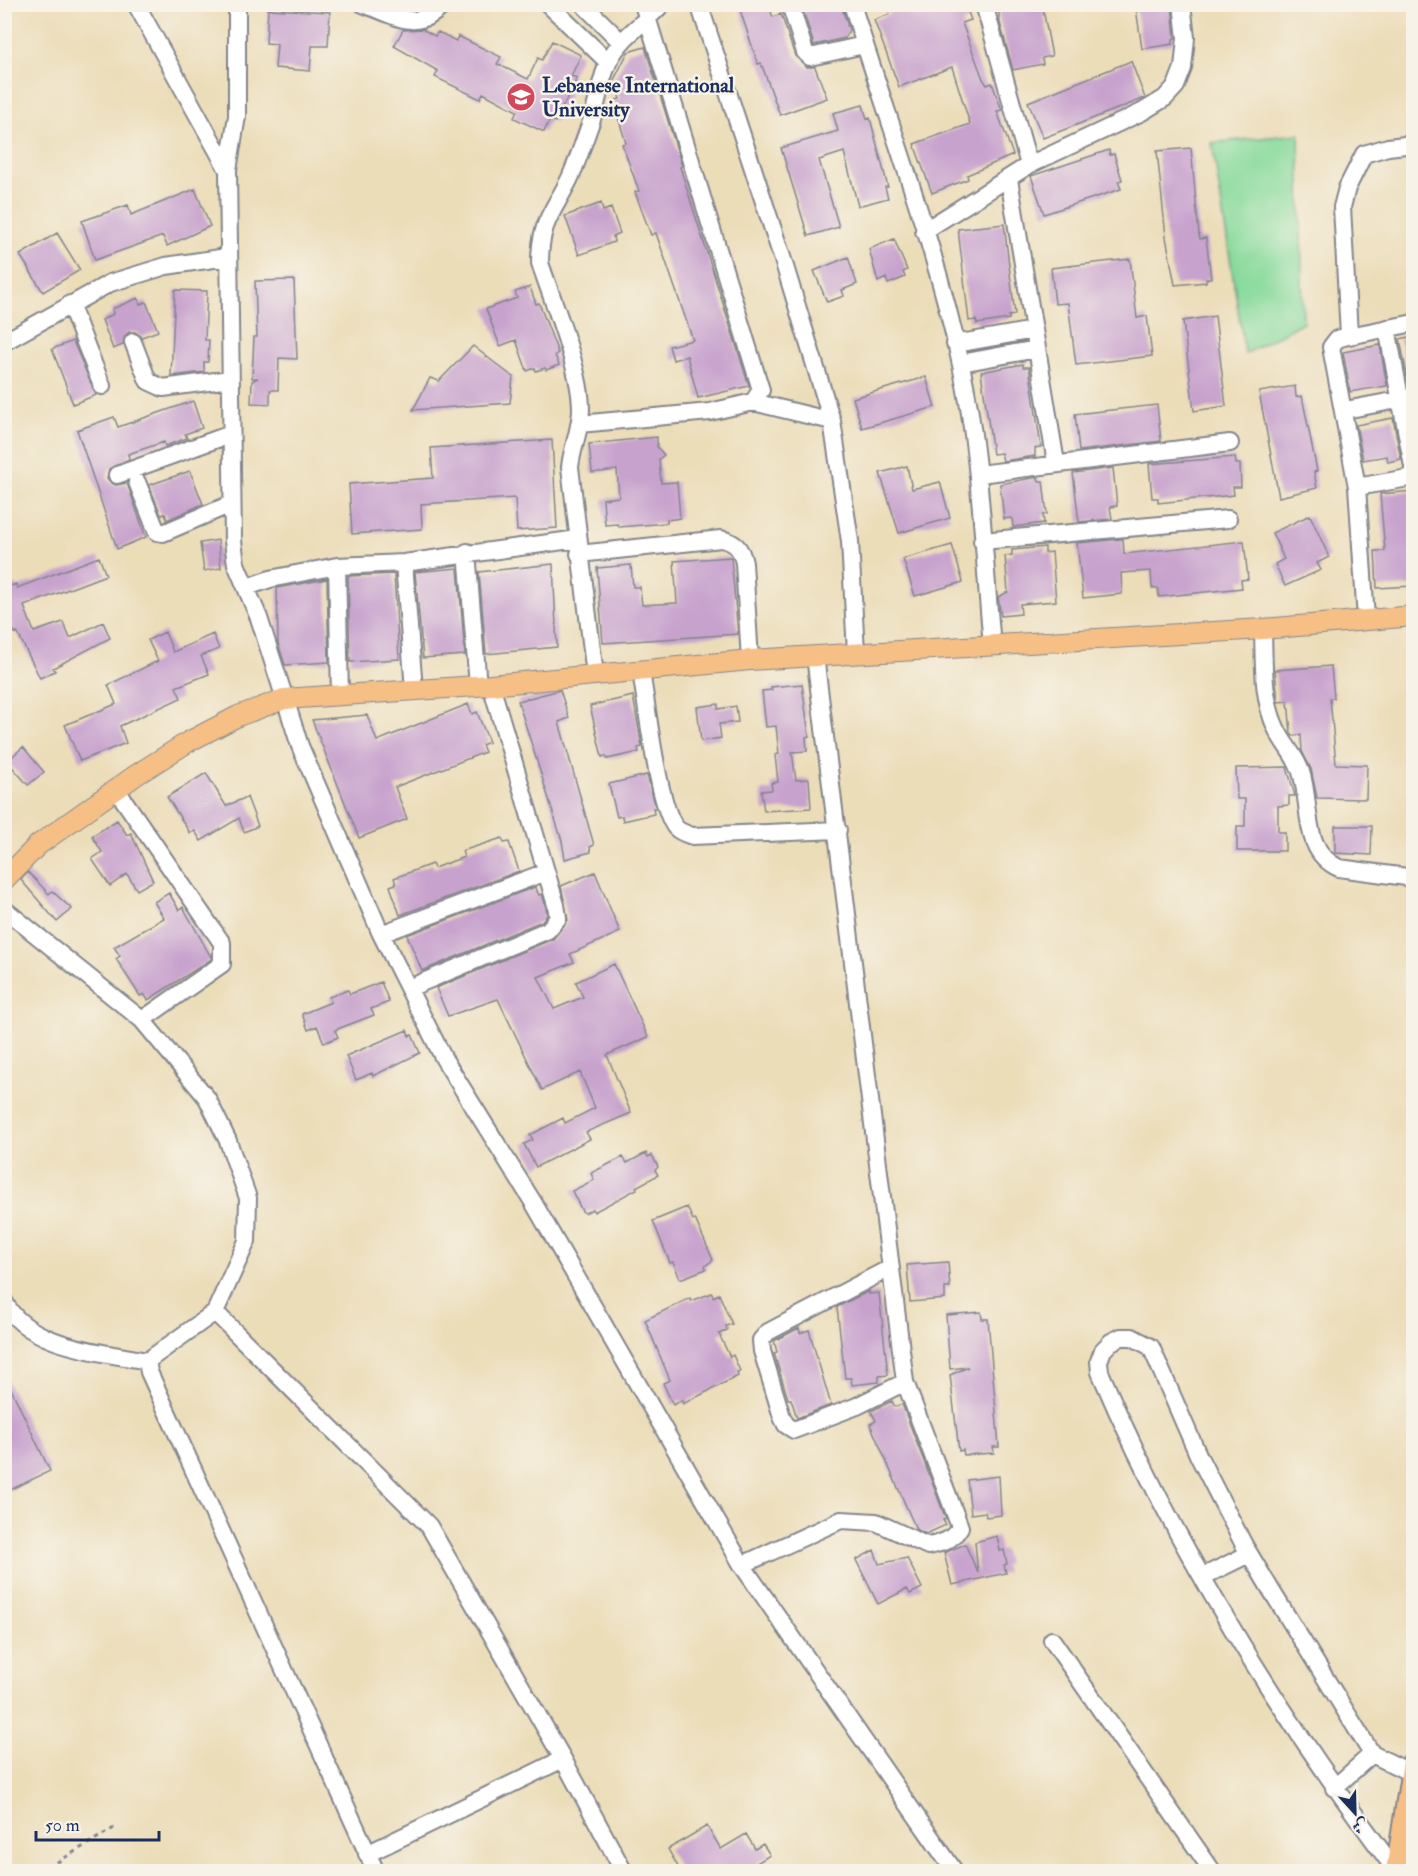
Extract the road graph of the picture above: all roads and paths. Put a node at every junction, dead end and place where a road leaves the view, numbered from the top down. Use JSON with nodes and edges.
{"nodes":[{"id":1,"x":136,"y":4,"type":"edge"},
{"id":2,"x":237,"y":4,"type":"edge"},
{"id":3,"x":363,"y":4,"type":"edge"},
{"id":4,"x":444,"y":4,"type":"edge"},
{"id":5,"x":548,"y":4,"type":"edge"},
{"id":6,"x":583,"y":4,"type":"edge"},
{"id":7,"x":643,"y":4,"type":"edge"},
{"id":8,"x":662,"y":4,"type":"edge"},
{"id":9,"x":699,"y":4,"type":"edge"},
{"id":10,"x":790,"y":4,"type":"edge"},
{"id":11,"x":852,"y":4,"type":"edge"},
{"id":12,"x":984,"y":4,"type":"edge"},
{"id":13,"x":1182,"y":4,"type":"edge"},
{"id":14,"x":647,"y":21,"type":"junction"},
{"id":15,"x":621,"y":42,"type":"junction"},
{"id":16,"x":864,"y":45,"type":"junction"},
{"id":17,"x":608,"y":62,"type":"junction"},
{"id":18,"x":1413,"y":144,"type":"edge"},
{"id":19,"x":1029,"y":165,"type":"junction"},
{"id":20,"x":228,"y":170,"type":"junction"},
{"id":21,"x":1009,"y":179,"type":"junction"},
{"id":22,"x":924,"y":231,"type":"junction"},
{"id":23,"x":227,"y":257,"type":"junction"},
{"id":24,"x":70,"y":304,"type":"junction"},
{"id":25,"x":1413,"y":322,"type":"edge"},
{"id":26,"x":1387,"y":328,"type":"junction"},
{"id":27,"x":1034,"y":330,"type":"junction"},
{"id":28,"x":1349,"y":335,"type":"junction"},
{"id":29,"x":4,"y":342,"type":"edge"},
{"id":30,"x":133,"y":342,"type":"dead end"},
{"id":31,"x":956,"y":344,"type":"junction"},
{"id":32,"x":1037,"y":349,"type":"junction"},
{"id":33,"x":961,"y":363,"type":"junction"},
{"id":34,"x":231,"y":379,"type":"junction"},
{"id":35,"x":102,"y":386,"type":"dead end"},
{"id":36,"x":1407,"y":398,"type":"edge"},
{"id":37,"x":753,"y":402,"type":"junction"},
{"id":38,"x":1345,"y":411,"type":"junction"},
{"id":39,"x":832,"y":421,"type":"junction"},
{"id":40,"x":579,"y":424,"type":"junction"},
{"id":41,"x":231,"y":434,"type":"junction"},
{"id":42,"x":1230,"y":443,"type":"dead end"},
{"id":43,"x":1056,"y":463,"type":"junction"},
{"id":44,"x":1413,"y":472,"type":"edge"},
{"id":45,"x":979,"y":474,"type":"junction"},
{"id":46,"x":117,"y":475,"type":"dead end"},
{"id":47,"x":1413,"y":477,"type":"edge"},
{"id":48,"x":137,"y":482,"type":"dead end"},
{"id":49,"x":1357,"y":487,"type":"junction"},
{"id":50,"x":231,"y":504,"type":"junction"},
{"id":51,"x":1228,"y":519,"type":"dead end"},
{"id":52,"x":982,"y":541,"type":"junction"},
{"id":53,"x":579,"y":546,"type":"junction"},
{"id":54,"x":467,"y":552,"type":"junction"},
{"id":55,"x":404,"y":563,"type":"junction"},
{"id":56,"x":337,"y":566,"type":"junction"},
{"id":57,"x":247,"y":587,"type":"junction"},
{"id":58,"x":1413,"y":616,"type":"edge"},
{"id":59,"x":1366,"y":619,"type":"junction"},
{"id":60,"x":1263,"y":629,"type":"junction"},
{"id":61,"x":992,"y":645,"type":"junction"},
{"id":62,"x":856,"y":653,"type":"junction"},
{"id":63,"x":815,"y":656,"type":"junction"},
{"id":64,"x":750,"y":660,"type":"junction"},
{"id":65,"x":642,"y":672,"type":"junction"},
{"id":66,"x":595,"y":675,"type":"junction"},
{"id":67,"x":485,"y":686,"type":"junction"},
{"id":68,"x":414,"y":690,"type":"junction"},
{"id":69,"x":340,"y":695,"type":"junction"},
{"id":70,"x":284,"y":699,"type":"junction"},
{"id":71,"x":116,"y":789,"type":"junction"},
{"id":72,"x":837,"y":831,"type":"junction"},
{"id":73,"x":546,"y":872,"type":"junction"},
{"id":74,"x":1413,"y":878,"type":"edge"},
{"id":75,"x":4,"y":880,"type":"edge"},
{"id":76,"x":4,"y":909,"type":"edge"},
{"id":77,"x":381,"y":934,"type":"junction"},
{"id":78,"x":409,"y":988,"type":"junction"},
{"id":79,"x":142,"y":1020,"type":"junction"},
{"id":80,"x":890,"y":1268,"type":"junction"},
{"id":81,"x":4,"y":1301,"type":"edge"},
{"id":82,"x":215,"y":1312,"type":"junction"},
{"id":83,"x":147,"y":1361,"type":"junction"},
{"id":84,"x":905,"y":1382,"type":"junction"},
{"id":85,"x":1249,"y":1554,"type":"junction"},
{"id":86,"x":742,"y":1565,"type":"junction"},
{"id":87,"x":1202,"y":1577,"type":"junction"},
{"id":88,"x":1052,"y":1640,"type":"dead end"},
{"id":89,"x":1372,"y":1754,"type":"junction"},
{"id":90,"x":563,"y":1759,"type":"junction"},
{"id":91,"x":1412,"y":1767,"type":"edge"},
{"id":92,"x":1334,"y":1788,"type":"junction"},
{"id":93,"x":1410,"y":1801,"type":"edge"},
{"id":94,"x":114,"y":1828,"type":"dead end"},
{"id":95,"x":367,"y":1854,"type":"junction"},
{"id":96,"x":41,"y":1872,"type":"edge"},
{"id":97,"x":375,"y":1872,"type":"edge"},
{"id":98,"x":624,"y":1872,"type":"edge"},
{"id":99,"x":954,"y":1872,"type":"edge"},
{"id":100,"x":1213,"y":1872,"type":"edge"},
{"id":101,"x":1397,"y":1872,"type":"edge"}],
"edges":[{"from":1,"to":20,"type":"street"},
{"from":2,"to":20,"type":"street"},
{"from":3,"to":4,"type":"street"},
{"from":5,"to":17,"type":"street"},
{"from":6,"to":15,"type":"street"},
{"from":7,"to":14,"type":"street"},
{"from":8,"to":14,"type":"street"},
{"from":9,"to":39,"type":"street"},
{"from":10,"to":16,"type":"street"},
{"from":11,"to":16,"type":"street"},
{"from":12,"to":19,"type":"street"},
{"from":13,"to":19,"type":"street"},
{"from":14,"to":15,"type":"street"},
{"from":14,"to":37,"type":"street"},
{"from":15,"to":17,"type":"street"},
{"from":16,"to":22,"type":"street"},
{"from":17,"to":40,"type":"street"},
{"from":18,"to":28,"type":"street"},
{"from":19,"to":21,"type":"street"},
{"from":20,"to":23,"type":"street"},
{"from":21,"to":22,"type":"street"},
{"from":21,"to":27,"type":"street"},
{"from":22,"to":31,"type":"street"},
{"from":23,"to":24,"type":"street"},
{"from":23,"to":34,"type":"street"},
{"from":24,"to":29,"type":"street"},
{"from":24,"to":35,"type":"street"},
{"from":25,"to":26,"type":"street"},
{"from":26,"to":28,"type":"street"},
{"from":26,"to":36,"type":"street"},
{"from":27,"to":31,"type":"street"},
{"from":27,"to":32,"type":"street"},
{"from":28,"to":38,"type":"street"},
{"from":30,"to":34,"type":"street"},
{"from":31,"to":33,"type":"street"},
{"from":32,"to":33,"type":"street"},
{"from":32,"to":43,"type":"street"},
{"from":33,"to":45,"type":"street"},
{"from":34,"to":41,"type":"street"},
{"from":36,"to":38,"type":"street"},
{"from":36,"to":44,"type":"street"},
{"from":37,"to":39,"type":"street"},
{"from":37,"to":40,"type":"street"},
{"from":38,"to":49,"type":"street"},
{"from":39,"to":62,"type":"street"},
{"from":40,"to":53,"type":"street"},
{"from":41,"to":46,"type":"street"},
{"from":41,"to":50,"type":"street"},
{"from":42,"to":43,"type":"street"},
{"from":43,"to":45,"type":"street"},
{"from":45,"to":52,"type":"street"},
{"from":47,"to":49,"type":"street"},
{"from":48,"to":50,"type":"street"},
{"from":49,"to":59,"type":"street"},
{"from":50,"to":57,"type":"street"},
{"from":51,"to":52,"type":"street"},
{"from":52,"to":61,"type":"street"},
{"from":53,"to":54,"type":"street"},
{"from":53,"to":64,"type":"street"},
{"from":53,"to":66,"type":"street"},
{"from":54,"to":55,"type":"street"},
{"from":54,"to":67,"type":"street"},
{"from":55,"to":56,"type":"street"},
{"from":55,"to":68,"type":"street"},
{"from":56,"to":57,"type":"street"},
{"from":56,"to":69,"type":"street"},
{"from":57,"to":70,"type":"street"},
{"from":58,"to":59,"type":"main road"},
{"from":59,"to":60,"type":"main road"},
{"from":60,"to":61,"type":"main road"},
{"from":60,"to":74,"type":"street"},
{"from":61,"to":62,"type":"main road"},
{"from":62,"to":63,"type":"main road"},
{"from":63,"to":64,"type":"main road"},
{"from":63,"to":72,"type":"street"},
{"from":64,"to":65,"type":"main road"},
{"from":65,"to":66,"type":"main road"},
{"from":65,"to":72,"type":"street"},
{"from":66,"to":67,"type":"main road"},
{"from":67,"to":68,"type":"main road"},
{"from":67,"to":73,"type":"street"},
{"from":68,"to":69,"type":"main road"},
{"from":69,"to":70,"type":"main road"},
{"from":70,"to":71,"type":"main road"},
{"from":70,"to":77,"type":"street"},
{"from":71,"to":75,"type":"main road"},
{"from":71,"to":79,"type":"street"},
{"from":72,"to":80,"type":"street"},
{"from":73,"to":77,"type":"street"},
{"from":73,"to":78,"type":"street"},
{"from":76,"to":79,"type":"street"},
{"from":77,"to":78,"type":"street"},
{"from":78,"to":86,"type":"street"},
{"from":79,"to":82,"type":"street"},
{"from":80,"to":84,"type":"street"},
{"from":80,"to":84,"type":"street"},
{"from":81,"to":83,"type":"street"},
{"from":82,"to":83,"type":"street"},
{"from":82,"to":90,"type":"street"},
{"from":83,"to":95,"type":"street"},
{"from":84,"to":86,"type":"street"},
{"from":85,"to":87,"type":"street"},
{"from":85,"to":87,"type":"street"},
{"from":85,"to":89,"type":"street"},
{"from":86,"to":99,"type":"street"},
{"from":87,"to":92,"type":"street"},
{"from":88,"to":100,"type":"street"},
{"from":89,"to":91,"type":"street"},
{"from":89,"to":92,"type":"street"},
{"from":90,"to":95,"type":"street"},
{"from":90,"to":98,"type":"street"},
{"from":91,"to":93,"type":"highway"},
{"from":92,"to":101,"type":"street"},
{"from":93,"to":101,"type":"highway"},
{"from":94,"to":96,"type":"path"},
{"from":95,"to":97,"type":"street"}]}
